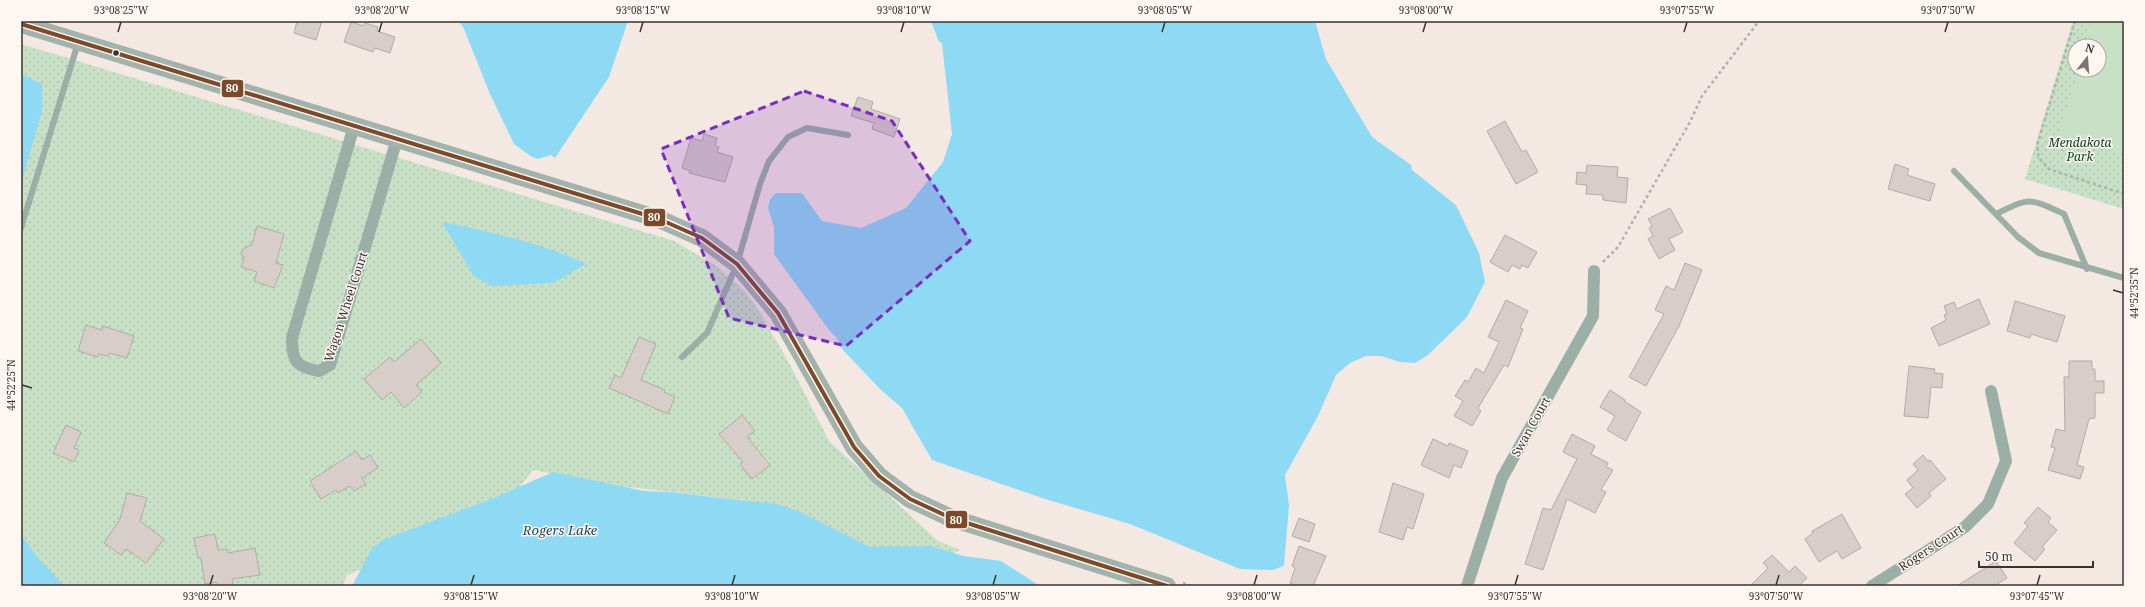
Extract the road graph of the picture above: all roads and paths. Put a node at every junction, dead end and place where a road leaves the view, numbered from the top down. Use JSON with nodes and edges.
{"nodes":[{"id":1,"x":1759,"y":21,"type":"edge"},
{"id":2,"x":2075,"y":21,"type":"edge"},
{"id":3,"x":21,"y":24,"type":"edge"},
{"id":4,"x":78,"y":42,"type":"junction"},
{"id":5,"x":354,"y":126,"type":"junction"},
{"id":6,"x":848,"y":135,"type":"dead end"},
{"id":7,"x":397,"y":139,"type":"junction"},
{"id":8,"x":1954,"y":171,"type":"dead end"},
{"id":9,"x":2124,"y":194,"type":"edge"},
{"id":10,"x":1996,"y":214,"type":"junction"},
{"id":11,"x":21,"y":228,"type":"edge"},
{"id":12,"x":737,"y":264,"type":"junction"},
{"id":13,"x":2087,"y":269,"type":"junction"},
{"id":14,"x":1594,"y":272,"type":"joint"},
{"id":15,"x":2124,"y":278,"type":"edge"},
{"id":16,"x":682,"y":358,"type":"dead end"},
{"id":17,"x":1991,"y":391,"type":"dead end"},
{"id":18,"x":1172,"y":584,"type":"edge"},
{"id":19,"x":1191,"y":586,"type":"edge"},
{"id":20,"x":1467,"y":586,"type":"edge"},
{"id":21,"x":1872,"y":586,"type":"edge"}],
"edges":[{"from":1,"to":14,"type":"path"},
{"from":2,"to":9,"type":"path"},
{"from":3,"to":4,"type":"street"},
{"from":4,"to":5,"type":"street"},
{"from":4,"to":11,"type":"lane"},
{"from":5,"to":7,"type":"street"},
{"from":5,"to":7,"type":"street","name":"Wagon Wheel Court"},
{"from":6,"to":12,"type":"lane"},
{"from":7,"to":12,"type":"street"},
{"from":8,"to":10,"type":"lane"},
{"from":10,"to":13,"type":"lane"},
{"from":10,"to":13,"type":"lane"},
{"from":12,"to":16,"type":"lane"},
{"from":12,"to":18,"type":"street"},
{"from":13,"to":15,"type":"lane"},
{"from":14,"to":20,"type":"street","name":"Swan Court"},
{"from":17,"to":21,"type":"street","name":"Rogers Court"},
{"from":18,"to":19,"type":"path"}]}
